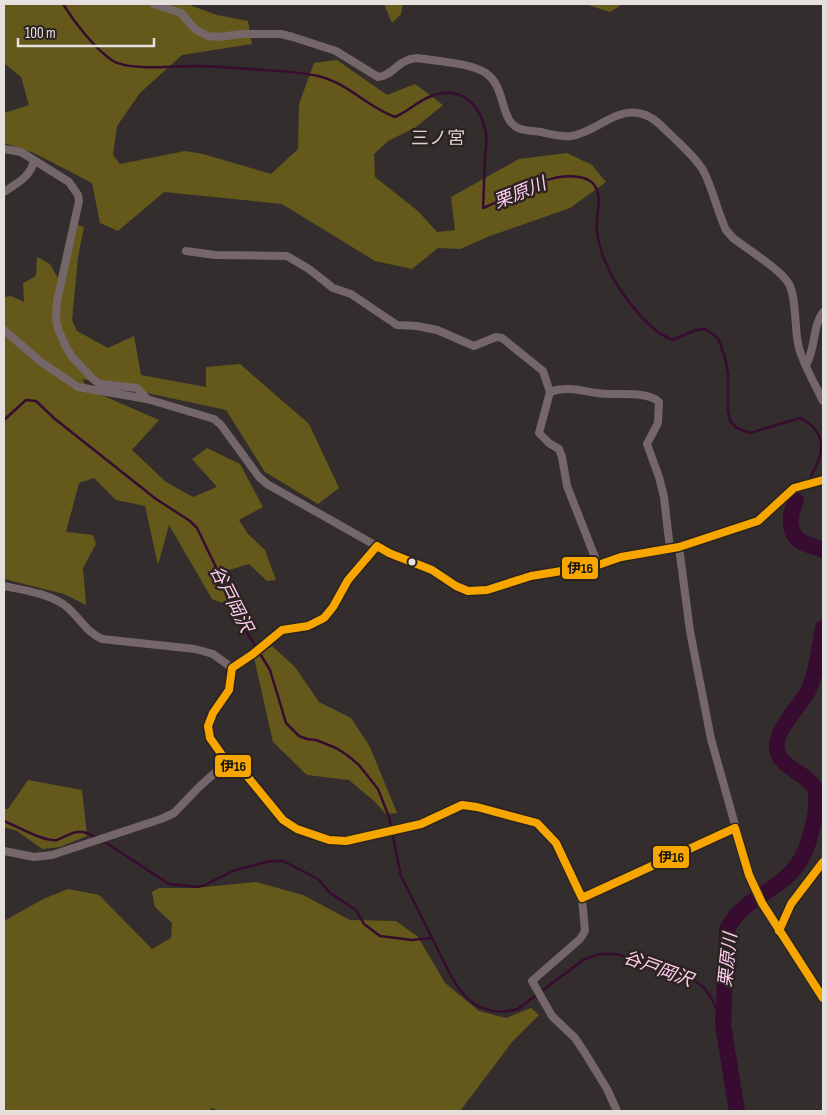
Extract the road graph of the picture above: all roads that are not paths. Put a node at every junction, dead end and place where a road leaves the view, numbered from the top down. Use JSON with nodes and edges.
{"nodes":[{"id":1,"x":154,"y":4,"type":"edge"},
{"id":2,"x":4,"y":149,"type":"edge"},
{"id":3,"x":34,"y":160,"type":"junction"},
{"id":4,"x":4,"y":192,"type":"edge"},
{"id":5,"x":186,"y":251,"type":"dead end"},
{"id":6,"x":823,"y":312,"type":"edge"},
{"id":7,"x":4,"y":330,"type":"edge"},
{"id":8,"x":806,"y":365,"type":"junction"},
{"id":9,"x":550,"y":392,"type":"junction"},
{"id":10,"x":147,"y":399,"type":"junction"},
{"id":11,"x":823,"y":400,"type":"edge"},
{"id":12,"x":823,"y":480,"type":"edge"},
{"id":13,"x":377,"y":546,"type":"junction"},
{"id":14,"x":679,"y":547,"type":"junction"},
{"id":15,"x":670,"y":549,"type":"junction"},
{"id":16,"x":598,"y":565,"type":"junction"},
{"id":17,"x":4,"y":586,"type":"edge"},
{"id":18,"x":232,"y":668,"type":"junction"},
{"id":19,"x":226,"y":762,"type":"junction"},
{"id":20,"x":735,"y":828,"type":"junction"},
{"id":21,"x":4,"y":851,"type":"edge"},
{"id":22,"x":823,"y":862,"type":"edge"},
{"id":23,"x":582,"y":898,"type":"junction"},
{"id":24,"x":779,"y":931,"type":"junction"},
{"id":25,"x":823,"y":998,"type":"edge"},
{"id":26,"x":617,"y":1111,"type":"edge"}],
"edges":[{"from":1,"to":8,"type":"street"},
{"from":2,"to":3,"type":"street"},
{"from":3,"to":4,"type":"street"},
{"from":3,"to":10,"type":"street"},
{"from":5,"to":9,"type":"street"},
{"from":6,"to":8,"type":"street"},
{"from":7,"to":10,"type":"street"},
{"from":8,"to":11,"type":"street"},
{"from":9,"to":15,"type":"street"},
{"from":9,"to":16,"type":"street"},
{"from":10,"to":13,"type":"street"},
{"from":12,"to":14,"type":"street"},
{"from":13,"to":16,"type":"street"},
{"from":13,"to":18,"type":"street"},
{"from":14,"to":15,"type":"street"},
{"from":14,"to":20,"type":"street"},
{"from":15,"to":16,"type":"street"},
{"from":17,"to":18,"type":"street"},
{"from":18,"to":19,"type":"street"},
{"from":19,"to":21,"type":"street"},
{"from":19,"to":23,"type":"street"},
{"from":20,"to":23,"type":"street"},
{"from":20,"to":24,"type":"street"},
{"from":22,"to":24,"type":"street"},
{"from":23,"to":26,"type":"street"},
{"from":24,"to":25,"type":"street"}]}
